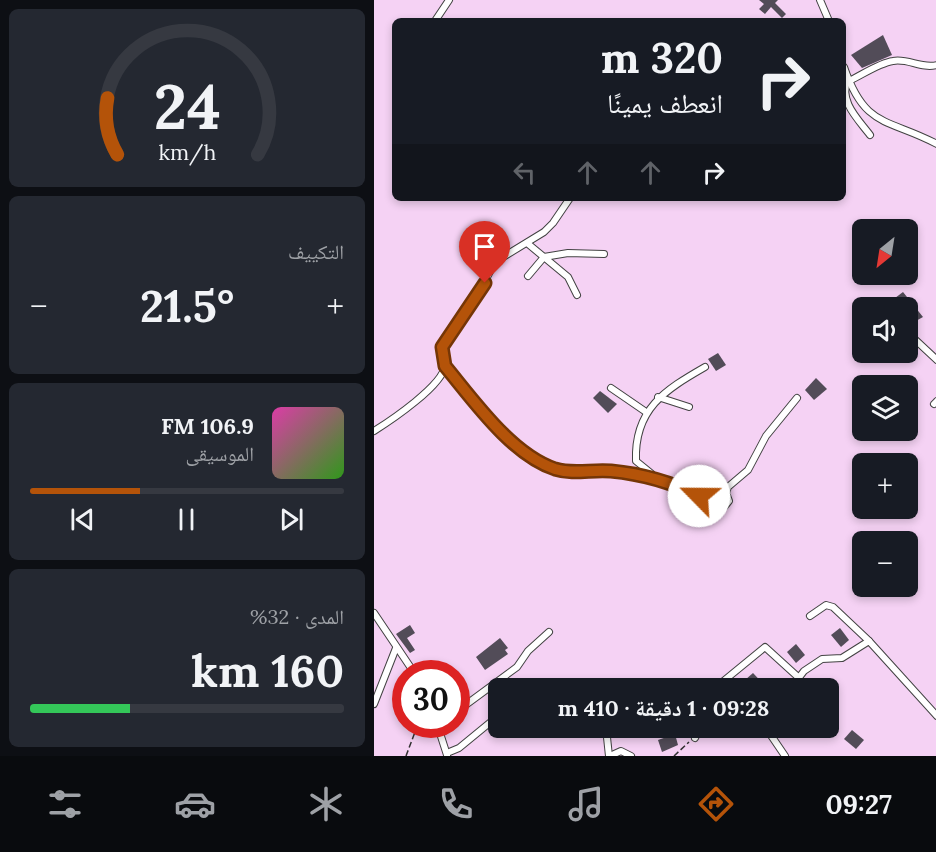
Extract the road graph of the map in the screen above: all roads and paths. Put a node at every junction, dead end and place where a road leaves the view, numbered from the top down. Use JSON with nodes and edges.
{"nodes":[{"id":1,"x":449,"y":0,"type":"edge"},
{"id":2,"x":820,"y":0,"type":"edge"},
{"id":3,"x":437,"y":18,"type":"edge"},
{"id":4,"x":829,"y":18,"type":"edge"},
{"id":5,"x":936,"y":65,"type":"edge"},
{"id":6,"x":846,"y":74,"type":"edge"},
{"id":7,"x":848,"y":80,"type":"junction"},
{"id":8,"x":846,"y":89,"type":"edge"},
{"id":9,"x":846,"y":98,"type":"edge"},
{"id":10,"x":870,"y":135,"type":"dead end"},
{"id":11,"x":936,"y":144,"type":"edge"},
{"id":12,"x":568,"y":201,"type":"edge"},
{"id":13,"x":527,"y":243,"type":"junction"},
{"id":14,"x":604,"y":254,"type":"dead end"},
{"id":15,"x":544,"y":257,"type":"junction"},
{"id":16,"x":528,"y":276,"type":"dead end"},
{"id":17,"x":577,"y":295,"type":"dead end"},
{"id":18,"x":918,"y":343,"type":"edge"},
{"id":19,"x":936,"y":360,"type":"edge"},
{"id":20,"x":445,"y":366,"type":"junction"},
{"id":21,"x":705,"y":367,"type":"dead end"},
{"id":22,"x":611,"y":388,"type":"dead end"},
{"id":23,"x":658,"y":397,"type":"junction"},
{"id":24,"x":797,"y":398,"type":"dead end"},
{"id":25,"x":689,"y":407,"type":"dead end"},
{"id":26,"x":646,"y":412,"type":"junction"},
{"id":27,"x":374,"y":431,"type":"edge"},
{"id":28,"x":652,"y":478,"type":"junction"},
{"id":29,"x":374,"y":613,"type":"edge"},
{"id":30,"x":810,"y":616,"type":"dead end"},
{"id":31,"x":549,"y":632,"type":"dead end"},
{"id":32,"x":869,"y":641,"type":"junction"},
{"id":33,"x":396,"y":648,"type":"junction"},
{"id":34,"x":405,"y":660,"type":"edge"},
{"id":35,"x":727,"y":678,"type":"edge"},
{"id":36,"x":798,"y":678,"type":"joint"},
{"id":37,"x":470,"y":702,"type":"edge"},
{"id":38,"x":374,"y":704,"type":"edge"},
{"id":39,"x":936,"y":716,"type":"edge"},
{"id":40,"x":488,"y":724,"type":"edge"},
{"id":41,"x":413,"y":738,"type":"edge"},
{"id":42,"x":442,"y":738,"type":"edge"},
{"id":43,"x":606,"y":738,"type":"edge"},
{"id":44,"x":695,"y":738,"type":"edge"},
{"id":45,"x":773,"y":738,"type":"edge"},
{"id":46,"x":447,"y":754,"type":"edge"},
{"id":47,"x":406,"y":756,"type":"edge"},
{"id":48,"x":609,"y":756,"type":"edge"},
{"id":49,"x":631,"y":756,"type":"edge"},
{"id":50,"x":674,"y":756,"type":"edge"},
{"id":51,"x":785,"y":756,"type":"edge"}],
"edges":[{"from":1,"to":3,"type":"street"},
{"from":2,"to":4,"type":"street"},
{"from":5,"to":7,"type":"street"},
{"from":6,"to":7,"type":"street"},
{"from":7,"to":8,"type":"street"},
{"from":7,"to":11,"type":"street"},
{"from":9,"to":10,"type":"street"},
{"from":12,"to":13,"type":"street"},
{"from":13,"to":15,"type":"street"},
{"from":13,"to":20,"type":"street"},
{"from":14,"to":15,"type":"street"},
{"from":15,"to":16,"type":"street"},
{"from":15,"to":17,"type":"street"},
{"from":18,"to":19,"type":"street"},
{"from":20,"to":27,"type":"street"},
{"from":20,"to":28,"type":"street"},
{"from":21,"to":23,"type":"street"},
{"from":22,"to":26,"type":"street"},
{"from":23,"to":25,"type":"street"},
{"from":23,"to":26,"type":"street"},
{"from":24,"to":28,"type":"street"},
{"from":26,"to":28,"type":"street"},
{"from":29,"to":33,"type":"street"},
{"from":30,"to":32,"type":"street"},
{"from":31,"to":37,"type":"street"},
{"from":32,"to":36,"type":"street"},
{"from":32,"to":39,"type":"street"},
{"from":33,"to":34,"type":"street"},
{"from":33,"to":38,"type":"street"},
{"from":35,"to":36,"type":"street"},
{"from":40,"to":46,"type":"street"},
{"from":41,"to":47,"type":"path"},
{"from":42,"to":46,"type":"street"},
{"from":43,"to":48,"type":"street"},
{"from":44,"to":50,"type":"path"},
{"from":45,"to":51,"type":"street"},
{"from":48,"to":49,"type":"street"}]}
